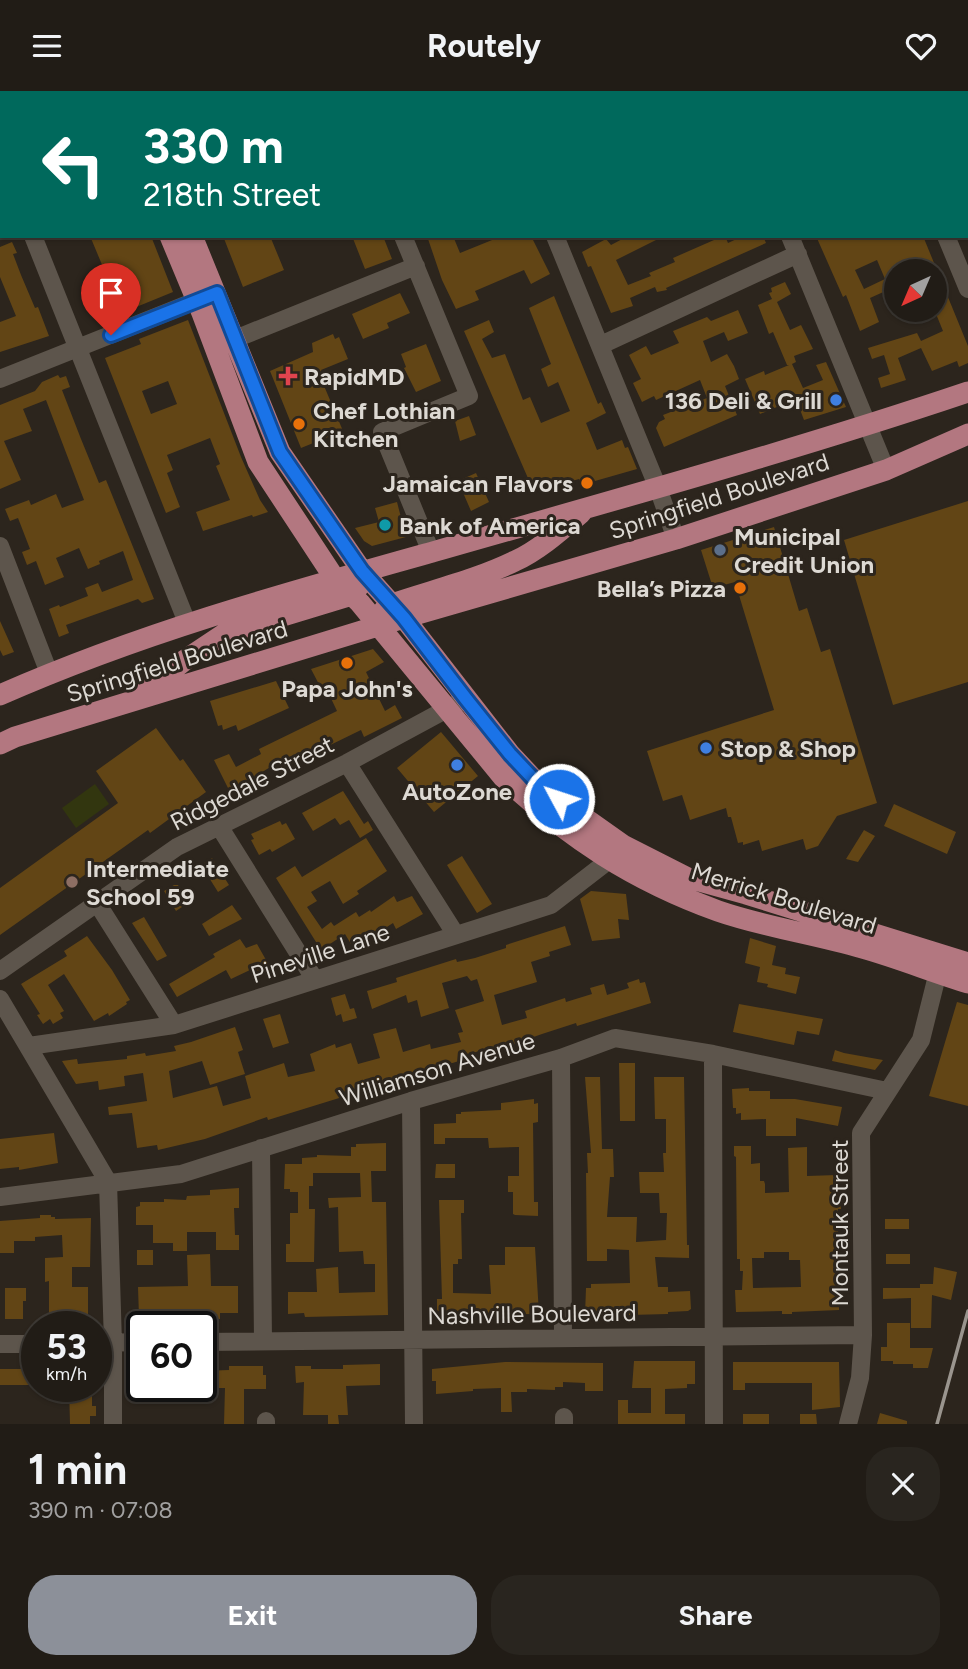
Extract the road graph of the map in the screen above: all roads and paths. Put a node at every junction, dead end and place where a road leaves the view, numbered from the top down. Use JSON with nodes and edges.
{"nodes":[{"id":1,"x":34,"y":238,"type":"edge"},
{"id":2,"x":171,"y":238,"type":"edge"},
{"id":3,"x":192,"y":238,"type":"edge"},
{"id":4,"x":404,"y":238,"type":"edge"},
{"id":5,"x":556,"y":238,"type":"edge"},
{"id":6,"x":791,"y":238,"type":"edge"},
{"id":7,"x":947,"y":238,"type":"edge"},
{"id":8,"x":797,"y":254,"type":"junction"},
{"id":9,"x":416,"y":266,"type":"junction"},
{"id":10,"x":968,"y":289,"type":"edge"},
{"id":11,"x":207,"y":297,"type":"junction"},
{"id":12,"x":235,"y":339,"type":"junction"},
{"id":13,"x":601,"y":345,"type":"junction"},
{"id":14,"x":77,"y":348,"type":"junction"},
{"id":15,"x":0,"y":379,"type":"edge"},
{"id":16,"x":968,"y":392,"type":"edge"},
{"id":17,"x":869,"y":426,"type":"junction"},
{"id":18,"x":968,"y":434,"type":"edge"},
{"id":19,"x":886,"y":470,"type":"junction"},
{"id":20,"x":657,"y":488,"type":"junction"},
{"id":21,"x":587,"y":508,"type":"junction"},
{"id":22,"x":676,"y":539,"type":"junction"},
{"id":23,"x":1,"y":549,"type":"edge"},
{"id":24,"x":431,"y":552,"type":"junction"},
{"id":25,"x":362,"y":571,"type":"junction"},
{"id":26,"x":335,"y":579,"type":"junction"},
{"id":27,"x":352,"y":595,"type":"junction"},
{"id":28,"x":398,"y":611,"type":"junction"},
{"id":29,"x":188,"y":625,"type":"junction"},
{"id":30,"x":379,"y":627,"type":"junction"},
{"id":31,"x":49,"y":673,"type":"junction"},
{"id":32,"x":0,"y":695,"type":"edge"},
{"id":33,"x":466,"y":699,"type":"junction"},
{"id":34,"x":134,"y":701,"type":"junction"},
{"id":35,"x":445,"y":709,"type":"junction"},
{"id":36,"x":0,"y":744,"type":"edge"},
{"id":37,"x":347,"y":764,"type":"junction"},
{"id":38,"x":219,"y":826,"type":"junction"},
{"id":39,"x":608,"y":860,"type":"junction"},
{"id":40,"x":97,"y":903,"type":"junction"},
{"id":41,"x":456,"y":935,"type":"junction"},
{"id":42,"x":968,"y":963,"type":"edge"},
{"id":43,"x":940,"y":965,"type":"junction"},
{"id":44,"x":0,"y":971,"type":"edge"},
{"id":45,"x":315,"y":979,"type":"junction"},
{"id":46,"x":968,"y":983,"type":"edge"},
{"id":47,"x":0,"y":999,"type":"edge"},
{"id":48,"x":174,"y":1025,"type":"junction"},
{"id":49,"x":29,"y":1046,"type":"junction"},
{"id":50,"x":713,"y":1053,"type":"junction"},
{"id":51,"x":561,"y":1058,"type":"junction"},
{"id":52,"x":887,"y":1091,"type":"junction"},
{"id":53,"x":411,"y":1101,"type":"junction"},
{"id":54,"x":261,"y":1148,"type":"junction"},
{"id":55,"x":107,"y":1182,"type":"junction"},
{"id":56,"x":0,"y":1197,"type":"edge"},
{"id":57,"x":105,"y":1311,"type":"edge"},
{"id":58,"x":863,"y":1335,"type":"junction"},
{"id":59,"x":563,"y":1337,"type":"junction"},
{"id":60,"x":715,"y":1337,"type":"junction"},
{"id":61,"x":414,"y":1339,"type":"junction"},
{"id":62,"x":263,"y":1341,"type":"junction"},
{"id":63,"x":217,"y":1342,"type":"edge"},
{"id":64,"x":0,"y":1344,"type":"edge"},
{"id":65,"x":21,"y":1344,"type":"edge"},
{"id":66,"x":111,"y":1402,"type":"edge"},
{"id":67,"x":113,"y":1424,"type":"edge"},
{"id":68,"x":414,"y":1424,"type":"edge"},
{"id":69,"x":715,"y":1424,"type":"edge"},
{"id":70,"x":848,"y":1424,"type":"edge"}],
"edges":[{"from":1,"to":14,"type":"street"},
{"from":2,"to":11,"type":"main road","name":"Merrick Boulevard"},
{"from":3,"to":11,"type":"main road","name":"Merrick Boulevard"},
{"from":4,"to":9,"type":"street"},
{"from":5,"to":13,"type":"street"},
{"from":6,"to":8,"type":"street"},
{"from":7,"to":10,"type":"street"},
{"from":8,"to":13,"type":"street"},
{"from":8,"to":17,"type":"street"},
{"from":9,"to":12,"type":"street"},
{"from":9,"to":24,"type":"street"},
{"from":11,"to":12,"type":"main road","name":"Merrick Boulevard"},
{"from":11,"to":14,"type":"street"},
{"from":11,"to":26,"type":"main road","name":"Merrick Boulevard"},
{"from":12,"to":25,"type":"main road","name":"Merrick Boulevard"},
{"from":13,"to":20,"type":"street"},
{"from":14,"to":15,"type":"street"},
{"from":14,"to":29,"type":"street"},
{"from":16,"to":17,"type":"main road","name":"Springfield Boulevard"},
{"from":17,"to":19,"type":"street"},
{"from":17,"to":20,"type":"main road","name":"Springfield Boulevard"},
{"from":18,"to":19,"type":"main road","name":"Springfield Boulevard"},
{"from":19,"to":22,"type":"main road","name":"Springfield Boulevard"},
{"from":20,"to":21,"type":"main road","name":"Springfield Boulevard"},
{"from":20,"to":22,"type":"street"},
{"from":21,"to":24,"type":"main road","name":"Springfield Boulevard"},
{"from":21,"to":28,"type":"main road"},
{"from":22,"to":28,"type":"main road","name":"Springfield Boulevard"},
{"from":23,"to":31,"type":"street"},
{"from":24,"to":25,"type":"main road","name":"Springfield Boulevard"},
{"from":25,"to":26,"type":"main road","name":"Springfield Boulevard"},
{"from":25,"to":27,"type":"main road"},
{"from":25,"to":28,"type":"main road","name":"Merrick Boulevard"},
{"from":26,"to":27,"type":"main road","name":"Merrick Boulevard"},
{"from":26,"to":29,"type":"main road","name":"Springfield Boulevard"},
{"from":27,"to":30,"type":"main road","name":"Merrick Boulevard"},
{"from":27,"to":34,"type":"main road"},
{"from":28,"to":30,"type":"main road","name":"Springfield Boulevard"},
{"from":28,"to":33,"type":"main road","name":"Merrick Boulevard"},
{"from":29,"to":31,"type":"main road","name":"Springfield Boulevard"},
{"from":30,"to":34,"type":"main road","name":"Springfield Boulevard"},
{"from":30,"to":35,"type":"main road","name":"Merrick Boulevard"},
{"from":31,"to":32,"type":"main road","name":"Springfield Boulevard"},
{"from":33,"to":35,"type":"street","name":"Ridgedale Street"},
{"from":33,"to":43,"type":"main road","name":"Merrick Boulevard"},
{"from":34,"to":36,"type":"main road","name":"Springfield Boulevard"},
{"from":35,"to":37,"type":"street","name":"Ridgedale Street"},
{"from":35,"to":39,"type":"main road","name":"Merrick Boulevard"},
{"from":37,"to":38,"type":"street","name":"Ridgedale Street"},
{"from":37,"to":41,"type":"street"},
{"from":38,"to":40,"type":"street","name":"Ridgedale Street"},
{"from":38,"to":45,"type":"street"},
{"from":39,"to":41,"type":"street","name":"Pineville Lane"},
{"from":39,"to":43,"type":"main road","name":"Merrick Boulevard"},
{"from":40,"to":44,"type":"street","name":"Ridgedale Street"},
{"from":40,"to":48,"type":"street"},
{"from":41,"to":45,"type":"street","name":"Pineville Lane"},
{"from":42,"to":43,"type":"main road","name":"Merrick Boulevard"},
{"from":43,"to":46,"type":"main road","name":"Merrick Boulevard"},
{"from":43,"to":52,"type":"street","name":"Montauk Street"},
{"from":45,"to":48,"type":"street","name":"Pineville Lane"},
{"from":47,"to":49,"type":"street"},
{"from":48,"to":49,"type":"street","name":"Pineville Lane"},
{"from":49,"to":55,"type":"street"},
{"from":50,"to":51,"type":"street","name":"Williamson Avenue"},
{"from":50,"to":52,"type":"street","name":"Williamson Avenue"},
{"from":50,"to":60,"type":"street"},
{"from":51,"to":53,"type":"street","name":"Williamson Avenue"},
{"from":51,"to":59,"type":"street"},
{"from":52,"to":58,"type":"street","name":"Montauk Street"},
{"from":53,"to":54,"type":"street","name":"Williamson Avenue"},
{"from":53,"to":61,"type":"street"},
{"from":54,"to":55,"type":"street","name":"Williamson Avenue"},
{"from":54,"to":62,"type":"street"},
{"from":55,"to":56,"type":"street","name":"Williamson Avenue"},
{"from":55,"to":57,"type":"street"},
{"from":58,"to":60,"type":"street","name":"Nashville Boulevard"},
{"from":58,"to":70,"type":"street","name":"Montauk Street"},
{"from":59,"to":60,"type":"street","name":"Nashville Boulevard"},
{"from":59,"to":61,"type":"street","name":"Nashville Boulevard"},
{"from":60,"to":69,"type":"street"},
{"from":61,"to":62,"type":"street","name":"Nashville Boulevard"},
{"from":61,"to":68,"type":"street"},
{"from":62,"to":63,"type":"street","name":"Nashville Boulevard"},
{"from":64,"to":65,"type":"street"},
{"from":66,"to":67,"type":"street"}]}
